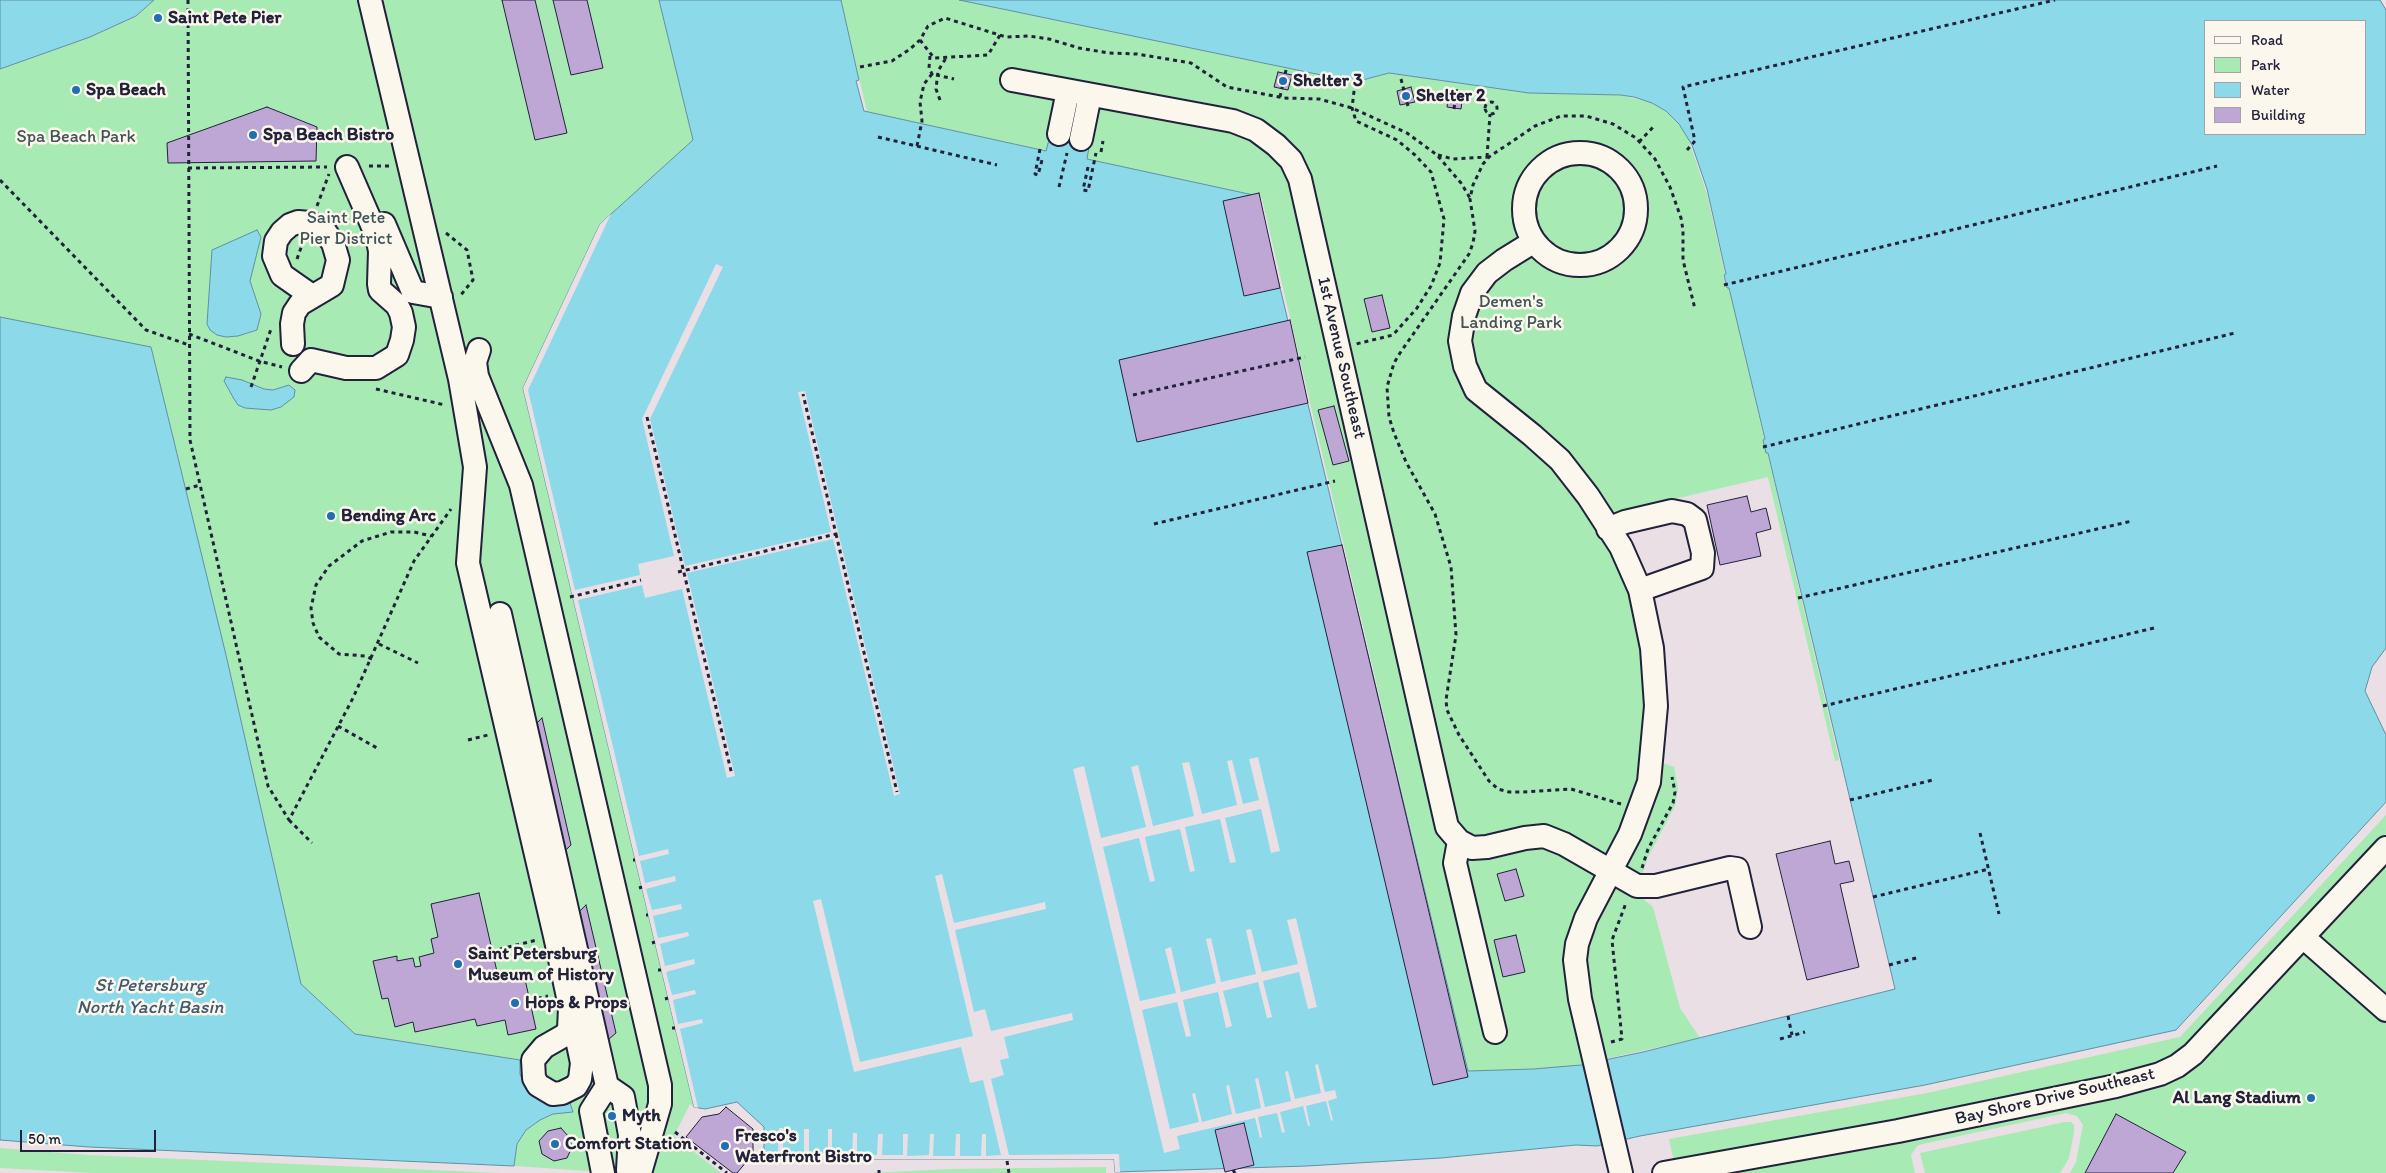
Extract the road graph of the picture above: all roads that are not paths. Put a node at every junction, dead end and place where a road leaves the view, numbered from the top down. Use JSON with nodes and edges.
{"nodes":[{"id":1,"x":370,"y":0,"type":"edge"},
{"id":2,"x":1012,"y":80,"type":"dead end"},
{"id":3,"x":1068,"y":91,"type":"junction"},
{"id":4,"x":1090,"y":95,"type":"junction"},
{"id":5,"x":1059,"y":134,"type":"dead end"},
{"id":6,"x":1089,"y":145,"type":"road end"},
{"id":7,"x":1534,"y":242,"type":"junction"},
{"id":8,"x":312,"y":296,"type":"dead end"},
{"id":9,"x":440,"y":297,"type":"junction"},
{"id":10,"x":275,"y":317,"type":"dead end"},
{"id":11,"x":293,"y":344,"type":"junction"},
{"id":12,"x":479,"y":350,"type":"dead end"},
{"id":13,"x":1608,"y":529,"type":"junction"},
{"id":14,"x":1640,"y":590,"type":"junction"},
{"id":15,"x":490,"y":616,"type":"junction"},
{"id":16,"x":1459,"y":842,"type":"junction"},
{"id":17,"x":2386,"y":848,"type":"edge"},
{"id":18,"x":1610,"y":872,"type":"junction"},
{"id":19,"x":1750,"y":926,"type":"dead end"},
{"id":20,"x":2303,"y":937,"type":"junction"},
{"id":21,"x":570,"y":1008,"type":"junction"},
{"id":22,"x":2386,"y":1010,"type":"edge"},
{"id":23,"x":1495,"y":1032,"type":"dead end"},
{"id":24,"x":582,"y":1071,"type":"junction"},
{"id":25,"x":607,"y":1086,"type":"junction"},
{"id":26,"x":591,"y":1111,"type":"junction"},
{"id":27,"x":634,"y":1171,"type":"edge"},
{"id":28,"x":603,"y":1173,"type":"edge"},
{"id":29,"x":1621,"y":1173,"type":"edge"},
{"id":30,"x":1664,"y":1173,"type":"edge"}],
"edges":[{"from":1,"to":9,"type":"street"},
{"from":2,"to":3,"type":"street","name":"1st Avenue Southeast"},
{"from":3,"to":4,"type":"street","name":"1st Avenue Southeast"},
{"from":3,"to":5,"type":"street"},
{"from":4,"to":6,"type":"street"},
{"from":4,"to":16,"type":"street","name":"1st Avenue Southeast"},
{"from":7,"to":7,"type":"street"},
{"from":7,"to":13,"type":"street"},
{"from":8,"to":11,"type":"street"},
{"from":9,"to":11,"type":"street"},
{"from":9,"to":15,"type":"street"},
{"from":10,"to":11,"type":"street"},
{"from":12,"to":27,"type":"street"},
{"from":13,"to":14,"type":"street"},
{"from":13,"to":14,"type":"street"},
{"from":14,"to":18,"type":"street"},
{"from":15,"to":21,"type":"street"},
{"from":15,"to":25,"type":"street"},
{"from":16,"to":18,"type":"street"},
{"from":16,"to":23,"type":"street"},
{"from":17,"to":20,"type":"street","name":"Bay Shore Drive Southeast"},
{"from":18,"to":19,"type":"street"},
{"from":18,"to":29,"type":"street"},
{"from":20,"to":22,"type":"street"},
{"from":20,"to":30,"type":"street","name":"Bay Shore Drive Southeast"},
{"from":21,"to":24,"type":"street"},
{"from":21,"to":24,"type":"street"},
{"from":24,"to":26,"type":"street"},
{"from":25,"to":26,"type":"street"},
{"from":25,"to":27,"type":"street"},
{"from":26,"to":28,"type":"street"}]}
